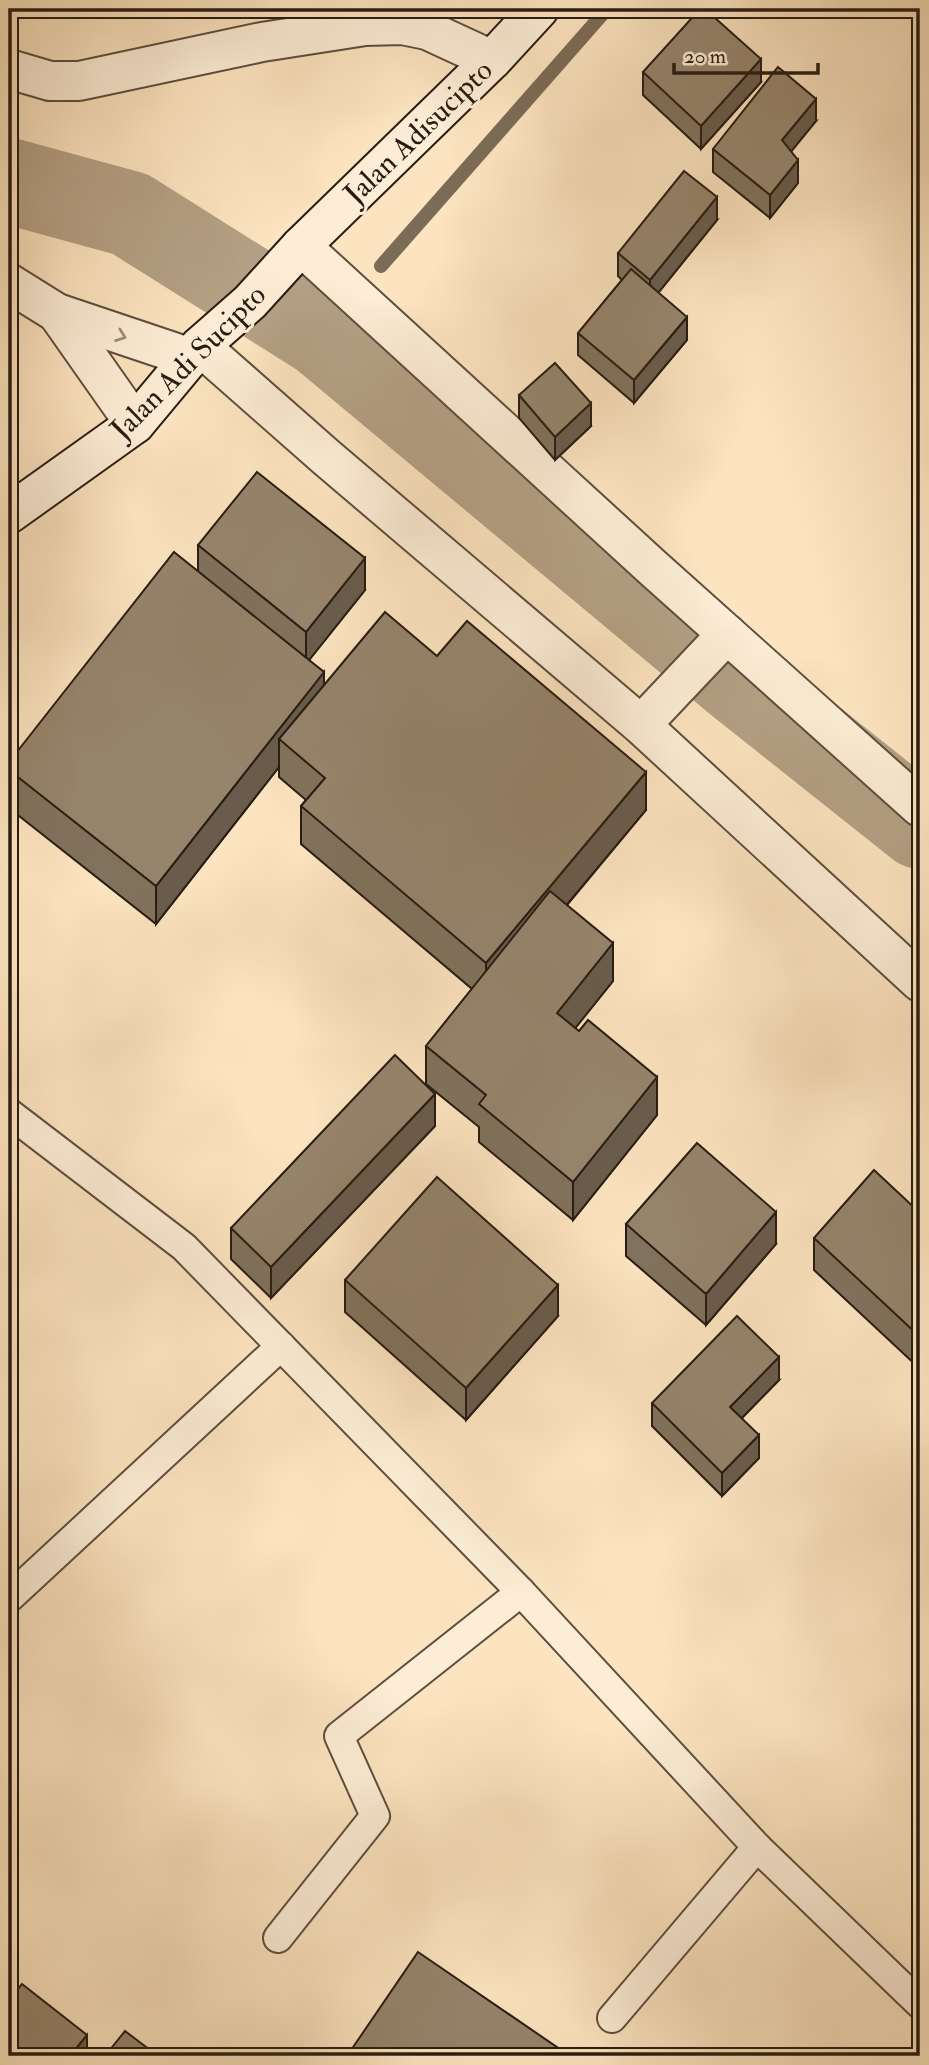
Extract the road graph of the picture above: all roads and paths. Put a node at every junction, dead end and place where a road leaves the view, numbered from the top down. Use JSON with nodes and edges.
{"nodes":[{"id":1,"x":291,"y":9,"type":"edge"},
{"id":2,"x":539,"y":9,"type":"edge"},
{"id":3,"x":336,"y":30,"type":"junction"},
{"id":4,"x":492,"y":60,"type":"junction"},
{"id":5,"x":9,"y":69,"type":"edge"},
{"id":6,"x":298,"y":250,"type":"junction"},
{"id":7,"x":9,"y":283,"type":"edge"},
{"id":8,"x":57,"y":313,"type":"junction"},
{"id":9,"x":196,"y":352,"type":"junction"},
{"id":10,"x":135,"y":424,"type":"junction"},
{"id":11,"x":9,"y":514,"type":"edge"},
{"id":12,"x":727,"y":634,"type":"junction"},
{"id":13,"x":641,"y":725,"type":"junction"},
{"id":14,"x":920,"y":807,"type":"edge"},
{"id":15,"x":920,"y":982,"type":"edge"},
{"id":16,"x":9,"y":1113,"type":"edge"},
{"id":17,"x":281,"y":1346,"type":"junction"},
{"id":18,"x":521,"y":1592,"type":"junction"},
{"id":19,"x":9,"y":1598,"type":"edge"},
{"id":20,"x":757,"y":1847,"type":"junction"},
{"id":21,"x":278,"y":1938,"type":"dead end"},
{"id":22,"x":920,"y":2004,"type":"edge"},
{"id":23,"x":612,"y":2018,"type":"dead end"}],
"edges":[{"from":1,"to":3,"type":"street"},
{"from":2,"to":4,"type":"street","name":"Jalan Adisucipto"},
{"from":3,"to":4,"type":"street"},
{"from":3,"to":5,"type":"street"},
{"from":4,"to":6,"type":"street","name":"Jalan Adisucipto"},
{"from":6,"to":9,"type":"street","name":"Jalan Adi Sucipto"},
{"from":6,"to":12,"type":"street"},
{"from":7,"to":8,"type":"street"},
{"from":8,"to":9,"type":"street","one_way":true},
{"from":8,"to":10,"type":"street"},
{"from":9,"to":10,"type":"street","name":"Jalan Adi Sucipto"},
{"from":9,"to":13,"type":"street"},
{"from":10,"to":11,"type":"street","name":"Jalan Adi Sucipto"},
{"from":12,"to":13,"type":"street"},
{"from":12,"to":14,"type":"street"},
{"from":13,"to":15,"type":"street"},
{"from":16,"to":17,"type":"lane"},
{"from":17,"to":18,"type":"lane"},
{"from":17,"to":19,"type":"lane"},
{"from":18,"to":20,"type":"lane"},
{"from":18,"to":21,"type":"lane"},
{"from":20,"to":22,"type":"lane"},
{"from":20,"to":23,"type":"lane"}]}
